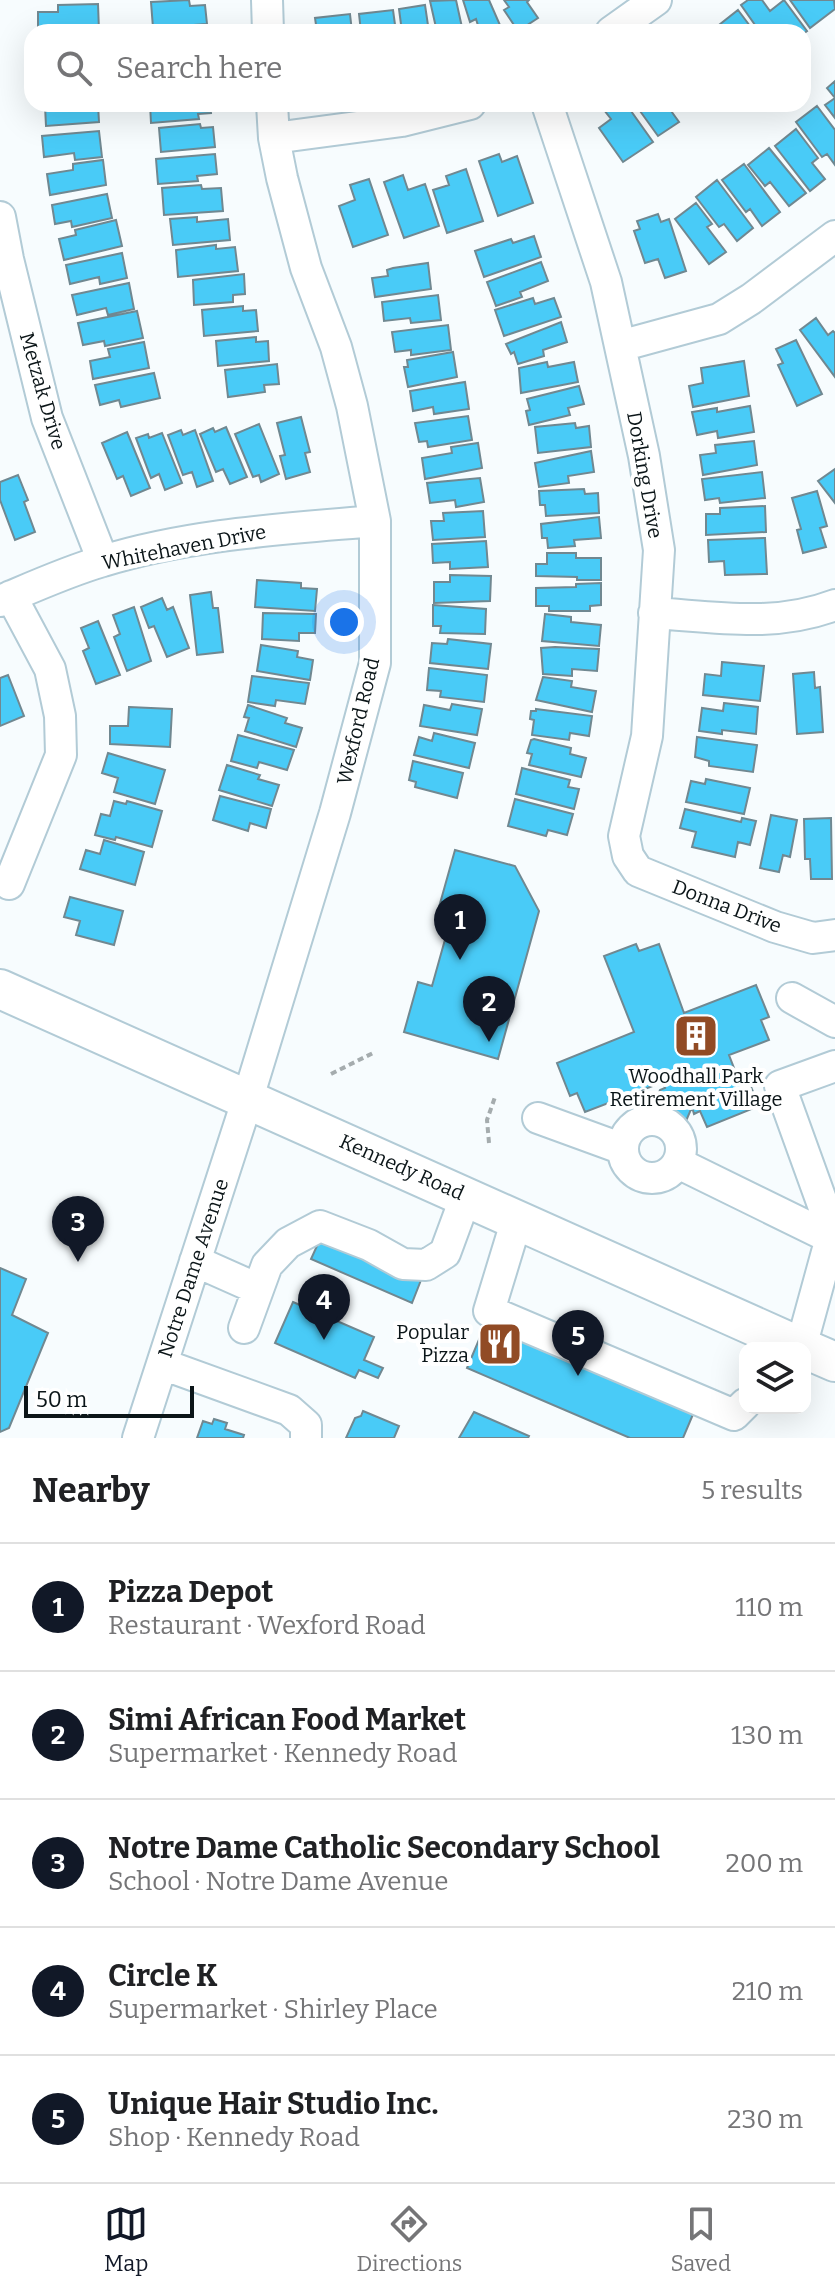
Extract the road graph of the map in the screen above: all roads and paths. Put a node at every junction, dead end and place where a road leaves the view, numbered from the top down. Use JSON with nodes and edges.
{"nodes":[{"id":1,"x":267,"y":0,"type":"edge"},
{"id":2,"x":656,"y":0,"type":"edge"},
{"id":3,"x":268,"y":24,"type":"edge"},
{"id":4,"x":622,"y":24,"type":"edge"},
{"id":5,"x":272,"y":112,"type":"edge"},
{"id":6,"x":438,"y":112,"type":"edge"},
{"id":7,"x":550,"y":112,"type":"edge"},
{"id":8,"x":274,"y":138,"type":"junction"},
{"id":9,"x":0,"y":217,"type":"edge"},
{"id":10,"x":835,"y":236,"type":"edge"},
{"id":11,"x":620,"y":346,"type":"junction"},
{"id":12,"x":375,"y":521,"type":"junction"},
{"id":13,"x":103,"y":561,"type":"junction"},
{"id":14,"x":5,"y":598,"type":"edge"},
{"id":15,"x":835,"y":605,"type":"edge"},
{"id":16,"x":654,"y":613,"type":"junction"},
{"id":17,"x":628,"y":856,"type":"joint"},
{"id":18,"x":9,"y":884,"type":"dead end"},
{"id":19,"x":835,"y":935,"type":"edge"},
{"id":20,"x":0,"y":989,"type":"edge"},
{"id":21,"x":792,"y":998,"type":"dead end"},
{"id":22,"x":835,"y":1022,"type":"edge"},
{"id":23,"x":373,"y":1053,"type":"dead end"},
{"id":24,"x":835,"y":1066,"type":"edge"},
{"id":25,"x":331,"y":1074,"type":"dead end"},
{"id":26,"x":495,"y":1097,"type":"dead end"},
{"id":27,"x":248,"y":1098,"type":"junction"},
{"id":28,"x":538,"y":1118,"type":"dead end"},
{"id":29,"x":489,"y":1143,"type":"dead end"},
{"id":30,"x":623,"y":1149,"type":"junction"},
{"id":31,"x":678,"y":1163,"type":"junction"},
{"id":32,"x":466,"y":1196,"type":"junction"},
{"id":33,"x":517,"y":1219,"type":"junction"},
{"id":34,"x":833,"y":1233,"type":"edge"},
{"id":35,"x":195,"y":1261,"type":"junction"},
{"id":36,"x":258,"y":1289,"type":"junction"},
{"id":37,"x":244,"y":1328,"type":"dead end"},
{"id":38,"x":784,"y":1342,"type":"edge"},
{"id":39,"x":792,"y":1342,"type":"edge"},
{"id":40,"x":811,"y":1353,"type":"edge"},
{"id":41,"x":835,"y":1362,"type":"edge"},
{"id":42,"x":162,"y":1364,"type":"junction"},
{"id":43,"x":739,"y":1410,"type":"edge"},
{"id":44,"x":138,"y":1438,"type":"edge"},
{"id":45,"x":306,"y":1438,"type":"edge"}],
"edges":[{"from":1,"to":3,"type":"street"},
{"from":2,"to":4,"type":"street"},
{"from":5,"to":8,"type":"street","name":"Wexford Road"},
{"from":6,"to":8,"type":"street"},
{"from":7,"to":11,"type":"street","name":"Dorking Drive"},
{"from":8,"to":12,"type":"street","name":"Wexford Road"},
{"from":9,"to":13,"type":"street","name":"Metzak Drive"},
{"from":10,"to":11,"type":"street"},
{"from":11,"to":16,"type":"street","name":"Dorking Drive"},
{"from":12,"to":13,"type":"street","name":"Whitehaven Drive"},
{"from":12,"to":27,"type":"street","name":"Wexford Road"},
{"from":13,"to":14,"type":"street","name":"Whitehaven Drive"},
{"from":14,"to":18,"type":"street"},
{"from":15,"to":16,"type":"street"},
{"from":16,"to":17,"type":"street","name":"Dorking Drive"},
{"from":17,"to":19,"type":"street","name":"Donna Drive"},
{"from":20,"to":27,"type":"main road","name":"Kennedy Road"},
{"from":21,"to":22,"type":"street"},
{"from":23,"to":25,"type":"path"},
{"from":24,"to":34,"type":"street"},
{"from":26,"to":29,"type":"path"},
{"from":27,"to":32,"type":"main road","name":"Kennedy Road"},
{"from":27,"to":35,"type":"street","name":"Notre Dame Avenue"},
{"from":28,"to":30,"type":"street"},
{"from":30,"to":31,"type":"street"},
{"from":30,"to":31,"type":"street"},
{"from":31,"to":34,"type":"street"},
{"from":32,"to":33,"type":"main road","name":"Kennedy Road"},
{"from":32,"to":36,"type":"street"},
{"from":33,"to":38,"type":"main road","name":"Kennedy Road"},
{"from":33,"to":43,"type":"street"},
{"from":34,"to":39,"type":"street"},
{"from":35,"to":36,"type":"street"},
{"from":35,"to":42,"type":"street","name":"Notre Dame Avenue"},
{"from":36,"to":37,"type":"street"},
{"from":40,"to":41,"type":"main road","name":"Kennedy Road"},
{"from":42,"to":44,"type":"street","name":"Notre Dame Avenue"},
{"from":42,"to":45,"type":"street"}]}
